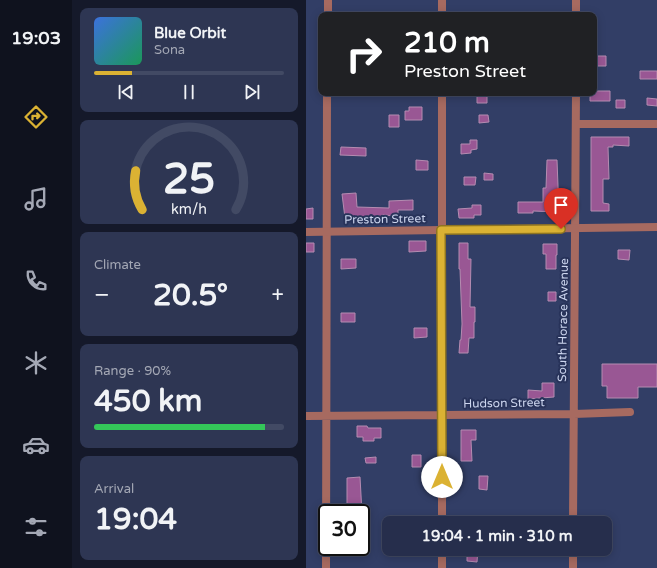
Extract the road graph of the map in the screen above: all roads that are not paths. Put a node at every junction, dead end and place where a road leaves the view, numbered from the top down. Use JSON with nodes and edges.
{"nodes":[{"id":1,"x":328,"y":0,"type":"edge"},
{"id":2,"x":442,"y":0,"type":"edge"},
{"id":3,"x":576,"y":0,"type":"edge"},
{"id":4,"x":328,"y":12,"type":"edge"},
{"id":5,"x":442,"y":12,"type":"edge"},
{"id":6,"x":576,"y":12,"type":"edge"},
{"id":7,"x":327,"y":96,"type":"edge"},
{"id":8,"x":442,"y":96,"type":"edge"},
{"id":9,"x":576,"y":96,"type":"edge"},
{"id":10,"x":576,"y":124,"type":"junction"},
{"id":11,"x":657,"y":124,"type":"edge"},
{"id":12,"x":657,"y":227,"type":"edge"},
{"id":13,"x":576,"y":229,"type":"junction"},
{"id":14,"x":441,"y":230,"type":"junction"},
{"id":15,"x":306,"y":232,"type":"edge"},
{"id":16,"x":326,"y":232,"type":"junction"},
{"id":17,"x":630,"y":412,"type":"dead end"},
{"id":18,"x":574,"y":414,"type":"junction"},
{"id":19,"x":441,"y":415,"type":"junction"},
{"id":20,"x":306,"y":416,"type":"edge"},
{"id":21,"x":326,"y":416,"type":"junction"},
{"id":22,"x":442,"y":516,"type":"edge"},
{"id":23,"x":573,"y":516,"type":"edge"},
{"id":24,"x":442,"y":556,"type":"edge"},
{"id":25,"x":573,"y":556,"type":"edge"},
{"id":26,"x":326,"y":568,"type":"edge"},
{"id":27,"x":442,"y":568,"type":"edge"},
{"id":28,"x":573,"y":568,"type":"edge"}],
"edges":[{"from":1,"to":4,"type":"street"},
{"from":2,"to":5,"type":"street"},
{"from":3,"to":6,"type":"street"},
{"from":7,"to":16,"type":"street"},
{"from":8,"to":14,"type":"street"},
{"from":9,"to":10,"type":"street","name":"South Horace Avenue"},
{"from":10,"to":11,"type":"street"},
{"from":10,"to":13,"type":"street","name":"South Horace Avenue"},
{"from":12,"to":13,"type":"street","name":"Preston Street"},
{"from":13,"to":14,"type":"street","name":"Preston Street"},
{"from":13,"to":18,"type":"street","name":"South Horace Avenue"},
{"from":14,"to":16,"type":"street","name":"Preston Street"},
{"from":14,"to":19,"type":"street"},
{"from":15,"to":16,"type":"street","name":"Preston Street"},
{"from":16,"to":21,"type":"street"},
{"from":17,"to":18,"type":"street","name":"Hudson Street"},
{"from":18,"to":19,"type":"street","name":"Hudson Street"},
{"from":18,"to":23,"type":"street","name":"South Horace Avenue"},
{"from":19,"to":21,"type":"street","name":"Hudson Street"},
{"from":19,"to":22,"type":"street"},
{"from":20,"to":21,"type":"street","name":"Hudson Street"},
{"from":21,"to":26,"type":"street"},
{"from":24,"to":27,"type":"street"},
{"from":25,"to":28,"type":"street"}]}
